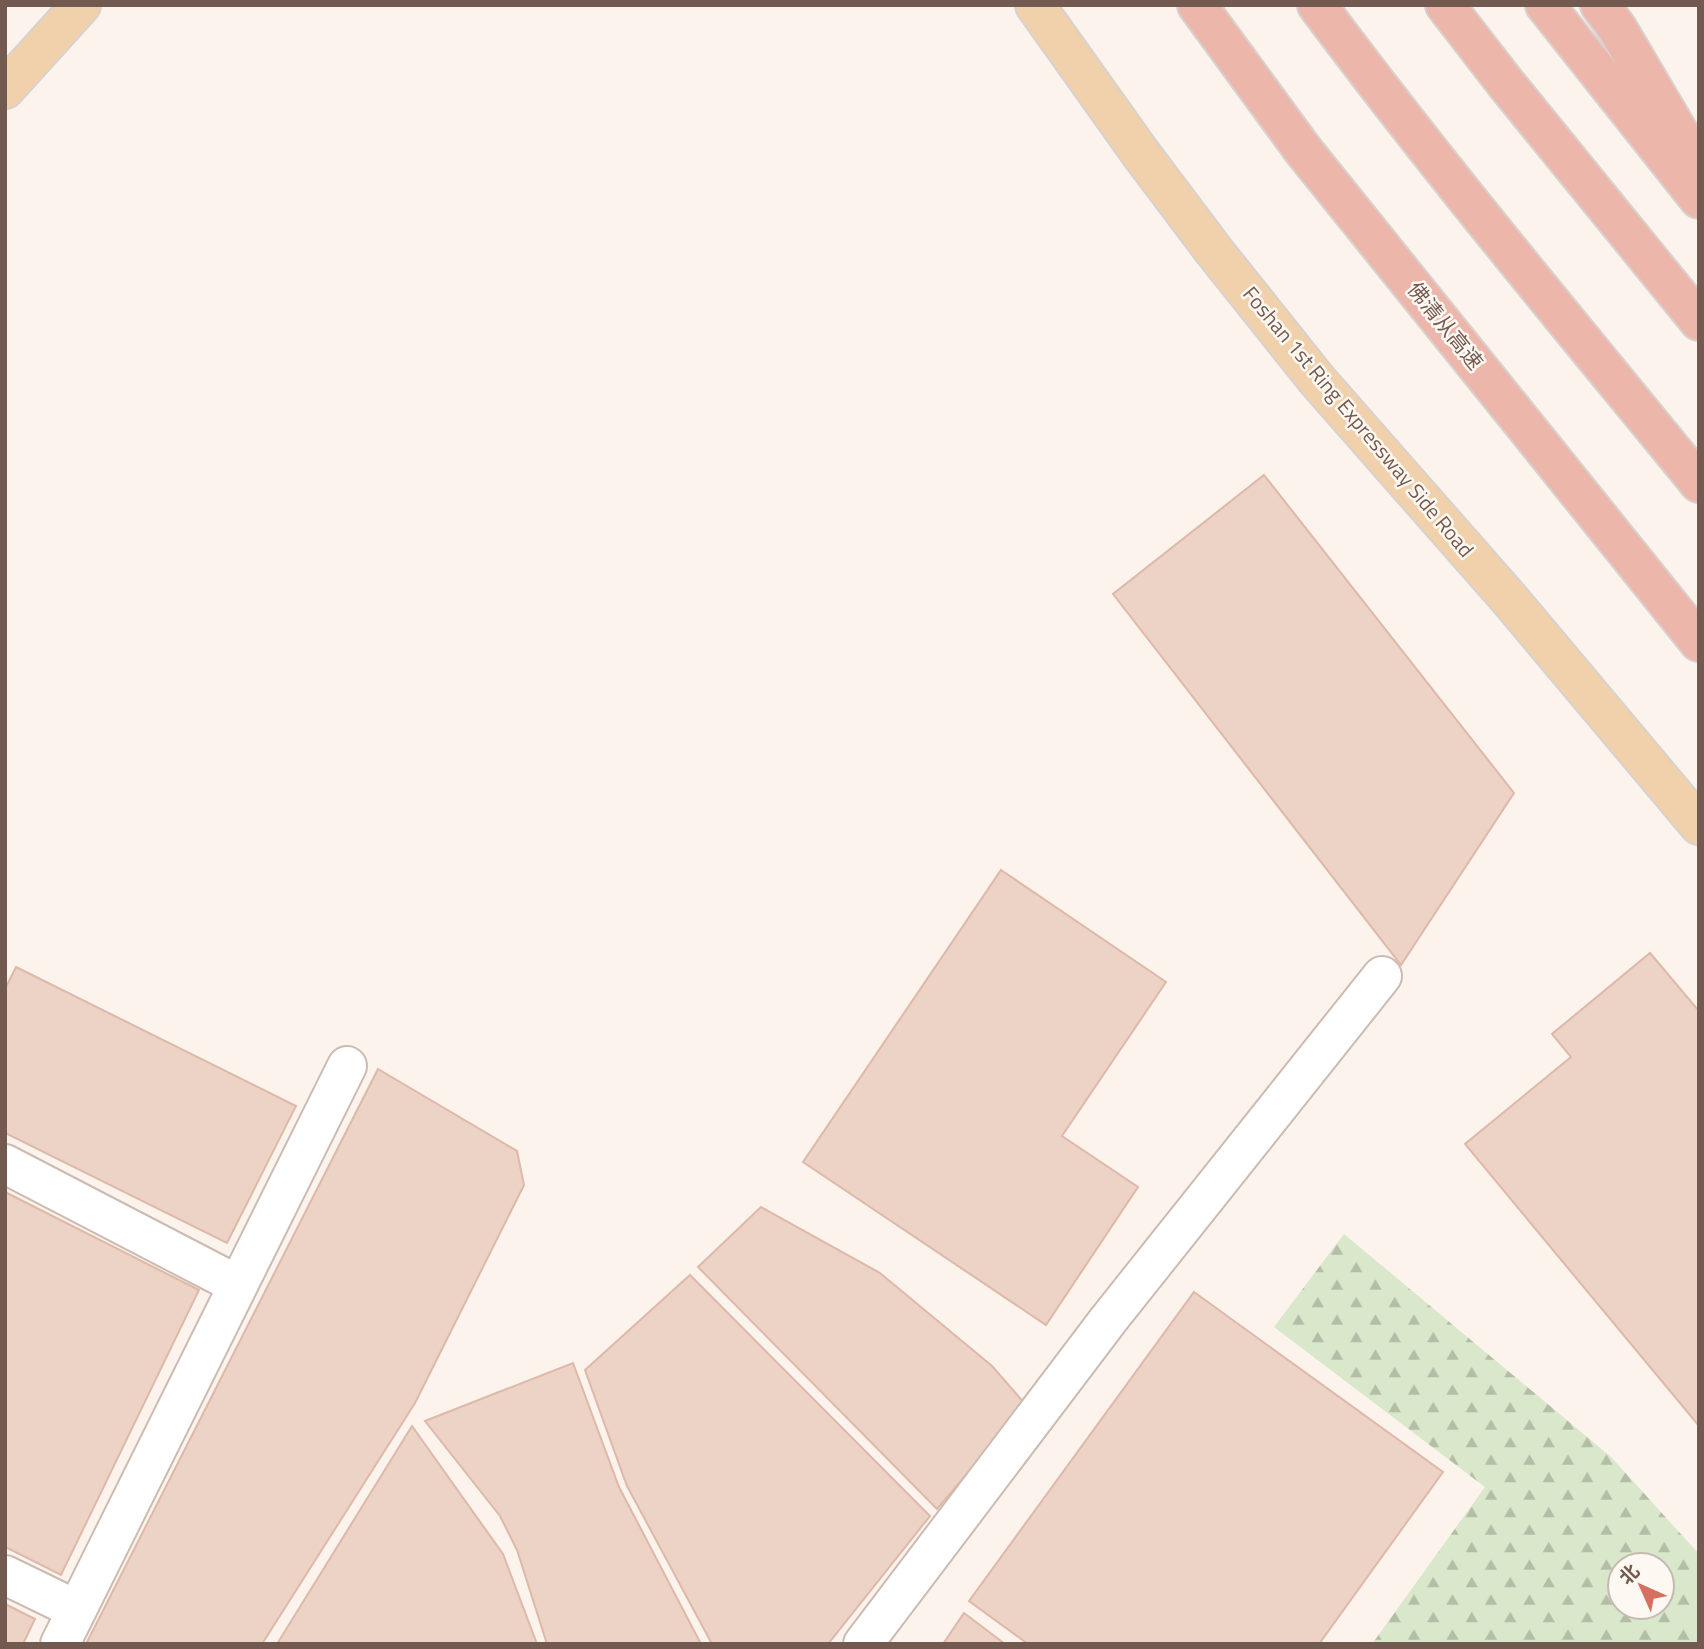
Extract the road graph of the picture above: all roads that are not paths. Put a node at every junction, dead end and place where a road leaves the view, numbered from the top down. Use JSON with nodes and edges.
{"nodes":[{"id":1,"x":81,"y":5,"type":"edge"},
{"id":2,"x":1035,"y":5,"type":"edge"},
{"id":3,"x":1197,"y":5,"type":"edge"},
{"id":4,"x":1317,"y":5,"type":"edge"},
{"id":5,"x":1445,"y":5,"type":"edge"},
{"id":6,"x":1545,"y":5,"type":"edge"},
{"id":7,"x":1600,"y":5,"type":"edge"},
{"id":8,"x":5,"y":89,"type":"edge"},
{"id":9,"x":1699,"y":167,"type":"edge"},
{"id":10,"x":1699,"y":199,"type":"edge"},
{"id":11,"x":1699,"y":321,"type":"edge"},
{"id":12,"x":1699,"y":482,"type":"edge"},
{"id":13,"x":1699,"y":642,"type":"edge"},
{"id":14,"x":1699,"y":825,"type":"edge"},
{"id":15,"x":1382,"y":976,"type":"dead end"},
{"id":16,"x":348,"y":1066,"type":"dead end"},
{"id":17,"x":5,"y":1164,"type":"edge"},
{"id":18,"x":238,"y":1285,"type":"junction"},
{"id":19,"x":5,"y":1575,"type":"edge"},
{"id":20,"x":68,"y":1627,"type":"edge"},
{"id":21,"x":863,"y":1644,"type":"edge"}],
"edges":[{"from":1,"to":8,"type":"main road"},
{"from":2,"to":14,"type":"main road","name":"Foshan 1st Ring Expressway Side Road"},
{"from":3,"to":13,"type":"highway","name":"佛清从高速"},
{"from":4,"to":12,"type":"highway"},
{"from":5,"to":11,"type":"highway"},
{"from":6,"to":10,"type":"highway"},
{"from":7,"to":9,"type":"highway"},
{"from":15,"to":21,"type":"street"},
{"from":16,"to":18,"type":"street"},
{"from":17,"to":18,"type":"street"},
{"from":18,"to":20,"type":"street"},
{"from":19,"to":20,"type":"street"}]}
